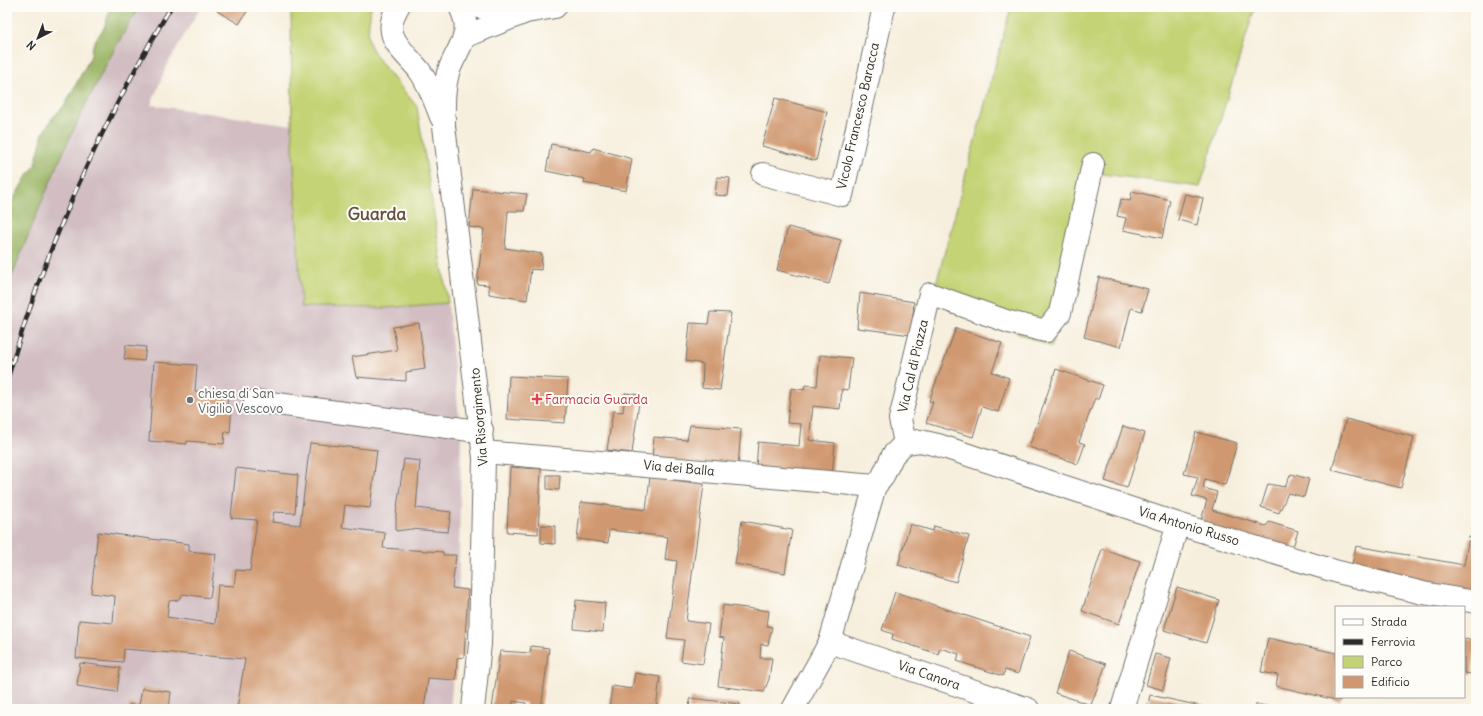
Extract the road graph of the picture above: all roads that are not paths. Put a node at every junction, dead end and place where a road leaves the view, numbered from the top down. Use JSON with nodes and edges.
{"nodes":[{"id":1,"x":398,"y":7,"type":"edge"},
{"id":2,"x":460,"y":7,"type":"edge"},
{"id":3,"x":478,"y":7,"type":"edge"},
{"id":4,"x":555,"y":7,"type":"edge"},
{"id":5,"x":884,"y":7,"type":"edge"},
{"id":6,"x":526,"y":12,"type":"junction"},
{"id":7,"x":461,"y":44,"type":"junction"},
{"id":8,"x":405,"y":56,"type":"junction"},
{"id":9,"x":444,"y":126,"type":"junction"},
{"id":10,"x":1093,"y":164,"type":"dead end"},
{"id":11,"x":763,"y":174,"type":"dead end"},
{"id":12,"x":255,"y":401,"type":"dead end"},
{"id":13,"x":482,"y":430,"type":"junction"},
{"id":14,"x":905,"y":444,"type":"junction"},
{"id":15,"x":484,"y":452,"type":"junction"},
{"id":16,"x":875,"y":486,"type":"junction"},
{"id":17,"x":1178,"y":524,"type":"junction"},
{"id":18,"x":1476,"y":602,"type":"edge"},
{"id":19,"x":830,"y":642,"type":"junction"},
{"id":20,"x":473,"y":709,"type":"edge"},
{"id":21,"x":793,"y":709,"type":"edge"},
{"id":22,"x":1028,"y":709,"type":"edge"},
{"id":23,"x":1122,"y":709,"type":"edge"}],
"edges":[{"from":1,"to":8,"type":"street","name":"Via Risorgimento"},
{"from":2,"to":7,"type":"street","name":"Via Risorgimento"},
{"from":3,"to":6,"type":"street"},
{"from":4,"to":6,"type":"street"},
{"from":5,"to":11,"type":"street","name":"Vicolo Francesco Baracca"},
{"from":6,"to":7,"type":"street"},
{"from":7,"to":8,"type":"street"},
{"from":7,"to":9,"type":"street","name":"Via Risorgimento"},
{"from":8,"to":9,"type":"street","name":"Via Risorgimento"},
{"from":9,"to":13,"type":"street","name":"Via Risorgimento"},
{"from":10,"to":14,"type":"street","name":"Via Cal di Piazza"},
{"from":12,"to":13,"type":"street"},
{"from":13,"to":15,"type":"street","name":"Via Risorgimento"},
{"from":14,"to":16,"type":"street"},
{"from":14,"to":17,"type":"street","name":"Via Antonio Russo"},
{"from":15,"to":16,"type":"street","name":"Via dei Balla"},
{"from":15,"to":20,"type":"street","name":"Via Risorgimento"},
{"from":16,"to":19,"type":"street"},
{"from":17,"to":18,"type":"street","name":"Via Antonio Russo"},
{"from":17,"to":23,"type":"street"},
{"from":19,"to":21,"type":"street"},
{"from":19,"to":22,"type":"street","name":"Via Canora"}]}
